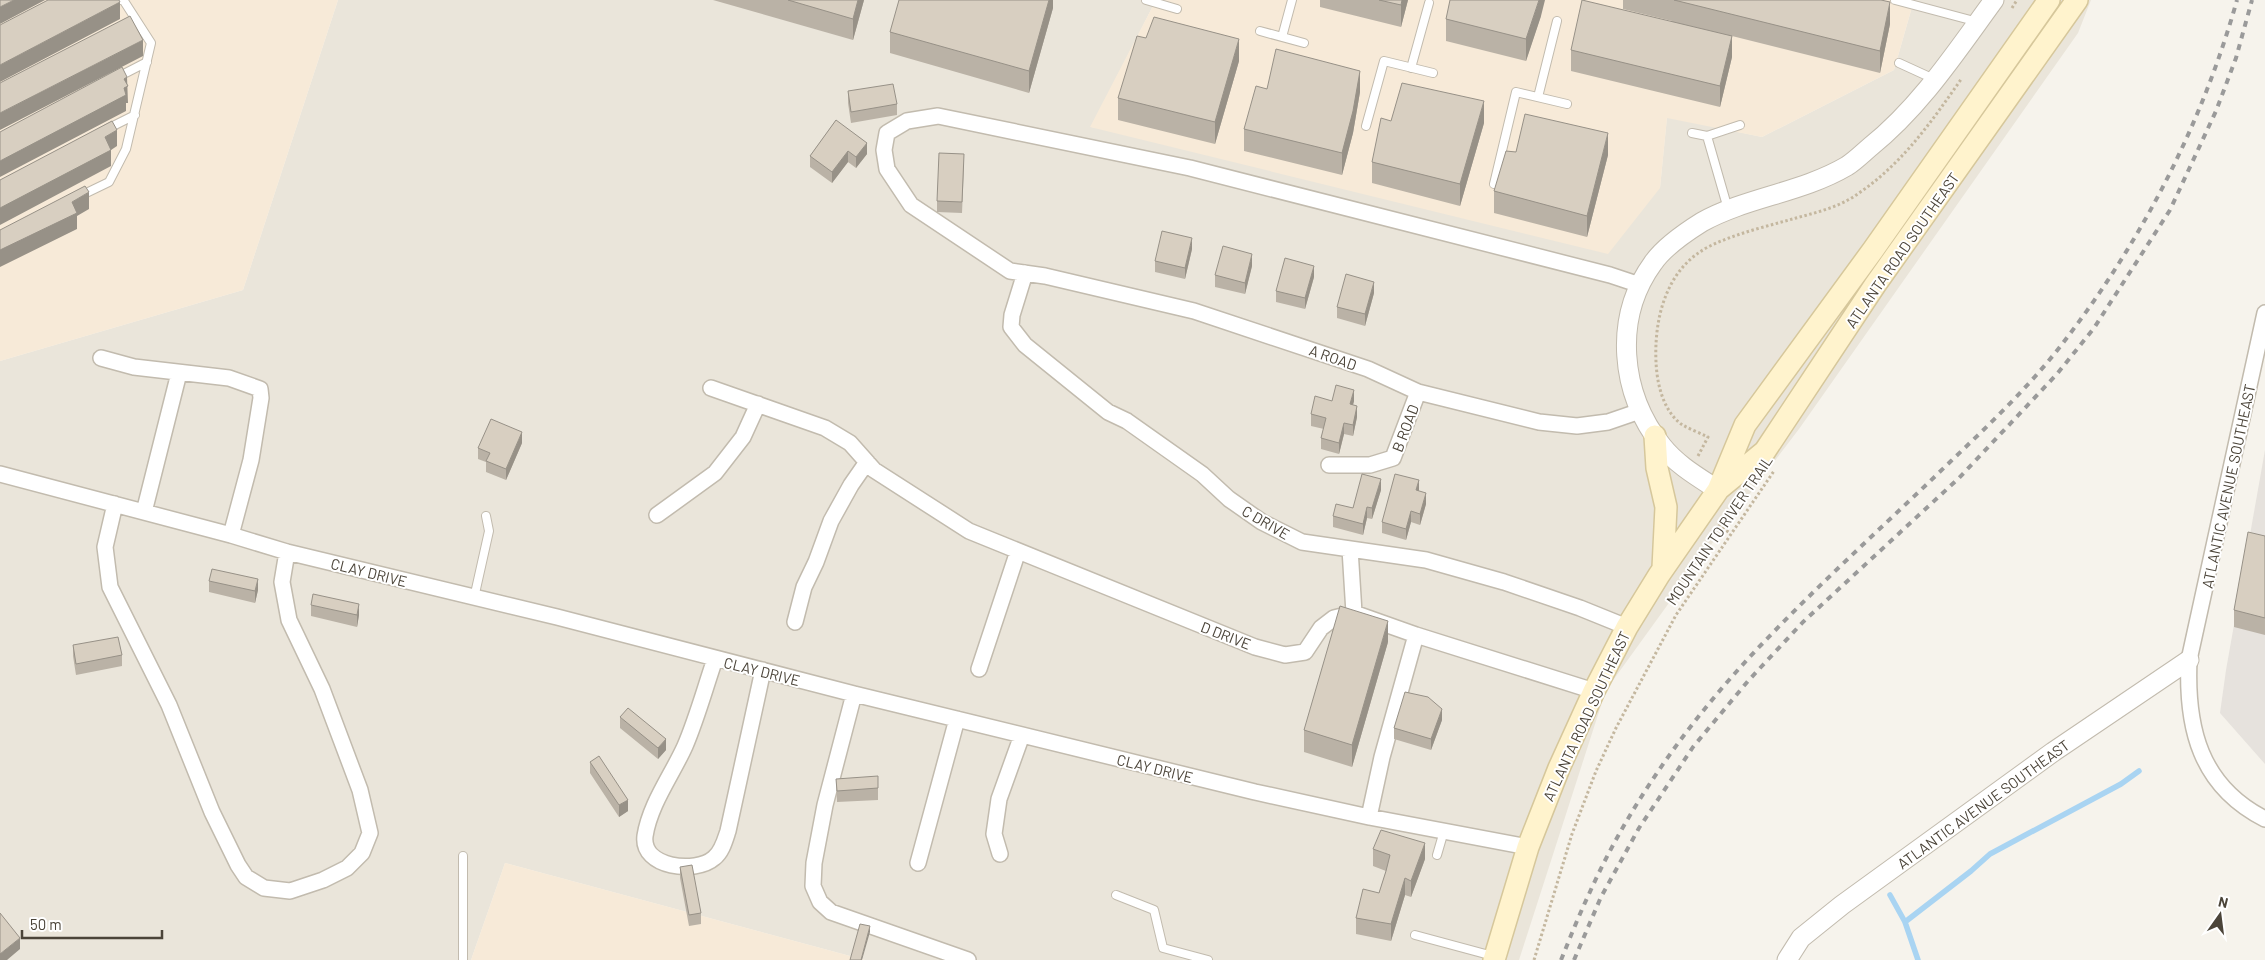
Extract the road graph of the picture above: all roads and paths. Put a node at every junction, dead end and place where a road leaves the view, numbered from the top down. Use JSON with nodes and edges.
{"nodes":[{"id":1,"x":121,"y":0,"type":"edge"},
{"id":2,"x":1146,"y":0,"type":"edge"},
{"id":3,"x":1292,"y":0,"type":"edge"},
{"id":4,"x":1895,"y":0,"type":"edge"},
{"id":5,"x":1994,"y":0,"type":"edge"},
{"id":6,"x":2017,"y":0,"type":"edge"},
{"id":7,"x":2049,"y":0,"type":"edge"},
{"id":8,"x":2077,"y":0,"type":"edge"},
{"id":9,"x":1430,"y":3,"type":"dead end"},
{"id":10,"x":2011,"y":8,"type":"dead end"},
{"id":11,"x":1177,"y":9,"type":"dead end"},
{"id":12,"x":135,"y":17,"type":"junction"},
{"id":13,"x":1557,"y":21,"type":"dead end"},
{"id":14,"x":126,"y":22,"type":"edge"},
{"id":15,"x":1978,"y":22,"type":"junction"},
{"id":16,"x":1260,"y":31,"type":"dead end"},
{"id":17,"x":1282,"y":37,"type":"junction"},
{"id":18,"x":1304,"y":43,"type":"dead end"},
{"id":19,"x":148,"y":62,"type":"junction"},
{"id":20,"x":1899,"y":63,"type":"dead end"},
{"id":21,"x":1411,"y":68,"type":"junction"},
{"id":22,"x":1433,"y":73,"type":"dead end"},
{"id":23,"x":1966,"y":73,"type":"dead end"},
{"id":24,"x":1935,"y":80,"type":"junction"},
{"id":25,"x":104,"y":84,"type":"edge"},
{"id":26,"x":1538,"y":97,"type":"junction"},
{"id":27,"x":1567,"y":104,"type":"dead end"},
{"id":28,"x":135,"y":115,"type":"junction"},
{"id":29,"x":1740,"y":125,"type":"dead end"},
{"id":30,"x":1366,"y":126,"type":"dead end"},
{"id":31,"x":101,"y":132,"type":"edge"},
{"id":32,"x":1692,"y":132,"type":"dead end"},
{"id":33,"x":1707,"y":136,"type":"junction"},
{"id":34,"x":1494,"y":184,"type":"edge"},
{"id":35,"x":75,"y":198,"type":"edge"},
{"id":36,"x":1728,"y":209,"type":"junction"},
{"id":37,"x":1025,"y":273,"type":"junction"},
{"id":38,"x":1640,"y":285,"type":"junction"},
{"id":39,"x":2265,"y":313,"type":"edge"},
{"id":40,"x":101,"y":358,"type":"dead end"},
{"id":41,"x":179,"y":373,"type":"junction"},
{"id":42,"x":711,"y":388,"type":"dead end"},
{"id":43,"x":1418,"y":392,"type":"junction"},
{"id":44,"x":758,"y":404,"type":"junction"},
{"id":45,"x":1640,"y":412,"type":"junction"},
{"id":46,"x":1655,"y":436,"type":"junction"},
{"id":47,"x":1708,"y":436,"type":"dead end"},
{"id":48,"x":867,"y":462,"type":"junction"},
{"id":49,"x":1329,"y":464,"type":"dead end"},
{"id":50,"x":1774,"y":470,"type":"dead end"},
{"id":51,"x":0,"y":474,"type":"edge"},
{"id":52,"x":1718,"y":490,"type":"junction"},
{"id":53,"x":114,"y":504,"type":"junction"},
{"id":54,"x":144,"y":512,"type":"junction"},
{"id":55,"x":657,"y":515,"type":"dead end"},
{"id":56,"x":486,"y":516,"type":"dead end"},
{"id":57,"x":231,"y":535,"type":"junction"},
{"id":58,"x":1350,"y":549,"type":"junction"},
{"id":59,"x":1018,"y":551,"type":"junction"},
{"id":60,"x":287,"y":552,"type":"junction"},
{"id":61,"x":1663,"y":568,"type":"junction"},
{"id":62,"x":474,"y":598,"type":"junction"},
{"id":63,"x":1354,"y":613,"type":"junction"},
{"id":64,"x":794,"y":622,"type":"dead end"},
{"id":65,"x":1627,"y":627,"type":"junction"},
{"id":66,"x":1416,"y":635,"type":"junction"},
{"id":67,"x":715,"y":659,"type":"junction"},
{"id":68,"x":2189,"y":660,"type":"junction"},
{"id":69,"x":979,"y":669,"type":"dead end"},
{"id":70,"x":763,"y":670,"type":"junction"},
{"id":71,"x":1594,"y":691,"type":"junction"},
{"id":72,"x":854,"y":694,"type":"junction"},
{"id":73,"x":957,"y":719,"type":"junction"},
{"id":74,"x":1022,"y":735,"type":"junction"},
{"id":75,"x":1369,"y":817,"type":"junction"},
{"id":76,"x":2265,"y":819,"type":"edge"},
{"id":77,"x":1444,"y":831,"type":"junction"},
{"id":78,"x":1528,"y":847,"type":"junction"},
{"id":79,"x":1000,"y":854,"type":"dead end"},
{"id":80,"x":1437,"y":855,"type":"dead end"},
{"id":81,"x":463,"y":856,"type":"dead end"},
{"id":82,"x":918,"y":863,"type":"dead end"},
{"id":83,"x":1116,"y":895,"type":"dead end"},
{"id":84,"x":1414,"y":935,"type":"dead end"},
{"id":85,"x":1494,"y":958,"type":"edge"},
{"id":86,"x":463,"y":960,"type":"edge"},
{"id":87,"x":968,"y":960,"type":"edge"},
{"id":88,"x":1208,"y":960,"type":"edge"},
{"id":89,"x":1534,"y":960,"type":"edge"},
{"id":90,"x":1787,"y":960,"type":"edge"}],
"edges":[{"from":1,"to":12,"type":"lane"},
{"from":2,"to":11,"type":"lane"},
{"from":3,"to":17,"type":"lane"},
{"from":4,"to":15,"type":"lane"},
{"from":5,"to":15,"type":"street"},
{"from":6,"to":10,"type":"path"},
{"from":7,"to":52,"type":"main road","name":"ATLANTA ROAD SOUTHEAST"},
{"from":8,"to":52,"type":"main road","name":"ATLANTA ROAD SOUTHEAST"},
{"from":9,"to":21,"type":"lane"},
{"from":12,"to":14,"type":"lane"},
{"from":12,"to":19,"type":"lane"},
{"from":13,"to":26,"type":"lane"},
{"from":15,"to":24,"type":"street"},
{"from":16,"to":17,"type":"lane"},
{"from":17,"to":18,"type":"lane"},
{"from":19,"to":25,"type":"lane"},
{"from":19,"to":28,"type":"lane"},
{"from":20,"to":24,"type":"lane"},
{"from":21,"to":22,"type":"lane"},
{"from":21,"to":30,"type":"lane"},
{"from":23,"to":47,"type":"path"},
{"from":24,"to":36,"type":"street"},
{"from":26,"to":27,"type":"lane"},
{"from":26,"to":34,"type":"lane"},
{"from":28,"to":31,"type":"lane"},
{"from":28,"to":35,"type":"lane"},
{"from":29,"to":33,"type":"lane"},
{"from":32,"to":33,"type":"lane"},
{"from":33,"to":36,"type":"lane"},
{"from":36,"to":38,"type":"street"},
{"from":37,"to":38,"type":"street","name":"A ROAD"},
{"from":37,"to":43,"type":"street","name":"A ROAD"},
{"from":37,"to":58,"type":"street","name":"C DRIVE"},
{"from":38,"to":45,"type":"street"},
{"from":39,"to":68,"type":"street","name":"ATLANTIC AVENUE SOUTHEAST"},
{"from":40,"to":41,"type":"street"},
{"from":41,"to":54,"type":"street"},
{"from":41,"to":57,"type":"street"},
{"from":42,"to":44,"type":"street","name":"D DRIVE"},
{"from":43,"to":45,"type":"street","name":"A ROAD"},
{"from":43,"to":49,"type":"street","name":"B ROAD"},
{"from":44,"to":48,"type":"street","name":"D DRIVE"},
{"from":44,"to":55,"type":"street"},
{"from":45,"to":46,"type":"street"},
{"from":46,"to":52,"type":"street"},
{"from":46,"to":61,"type":"main road"},
{"from":48,"to":59,"type":"street","name":"D DRIVE"},
{"from":48,"to":64,"type":"street"},
{"from":50,"to":89,"type":"path","name":"MOUNTAIN TO RIVER TRAIL"},
{"from":51,"to":53,"type":"street","name":"CLAY DRIVE"},
{"from":52,"to":61,"type":"main road","name":"ATLANTA ROAD SOUTHEAST"},
{"from":53,"to":54,"type":"street","name":"CLAY DRIVE"},
{"from":53,"to":60,"type":"street"},
{"from":54,"to":57,"type":"street","name":"CLAY DRIVE"},
{"from":56,"to":62,"type":"lane"},
{"from":57,"to":60,"type":"street","name":"CLAY DRIVE"},
{"from":58,"to":63,"type":"street"},
{"from":58,"to":65,"type":"street","name":"C DRIVE"},
{"from":59,"to":63,"type":"street","name":"D DRIVE"},
{"from":59,"to":69,"type":"street"},
{"from":60,"to":62,"type":"street","name":"CLAY DRIVE"},
{"from":61,"to":65,"type":"main road","name":"ATLANTA ROAD SOUTHEAST"},
{"from":62,"to":67,"type":"street","name":"CLAY DRIVE"},
{"from":63,"to":66,"type":"street"},
{"from":65,"to":71,"type":"main road","name":"ATLANTA ROAD SOUTHEAST"},
{"from":66,"to":71,"type":"street"},
{"from":66,"to":75,"type":"street"},
{"from":67,"to":70,"type":"street","name":"CLAY DRIVE"},
{"from":67,"to":70,"type":"street"},
{"from":68,"to":76,"type":"street","name":"ATLANTIC AVENUE SOUTHEAST"},
{"from":68,"to":90,"type":"street","name":"ATLANTIC AVENUE SOUTHEAST"},
{"from":70,"to":72,"type":"street","name":"CLAY DRIVE"},
{"from":71,"to":78,"type":"main road","name":"ATLANTA ROAD SOUTHEAST"},
{"from":72,"to":73,"type":"street","name":"CLAY DRIVE"},
{"from":72,"to":87,"type":"street"},
{"from":73,"to":74,"type":"street","name":"CLAY DRIVE"},
{"from":73,"to":82,"type":"street"},
{"from":74,"to":75,"type":"street","name":"CLAY DRIVE"},
{"from":74,"to":79,"type":"street"},
{"from":75,"to":77,"type":"street","name":"CLAY DRIVE"},
{"from":77,"to":78,"type":"street","name":"CLAY DRIVE"},
{"from":77,"to":80,"type":"lane"},
{"from":78,"to":85,"type":"main road","name":"ATLANTA ROAD SOUTHEAST"},
{"from":81,"to":86,"type":"lane"},
{"from":83,"to":88,"type":"lane"},
{"from":84,"to":85,"type":"lane"}]}
